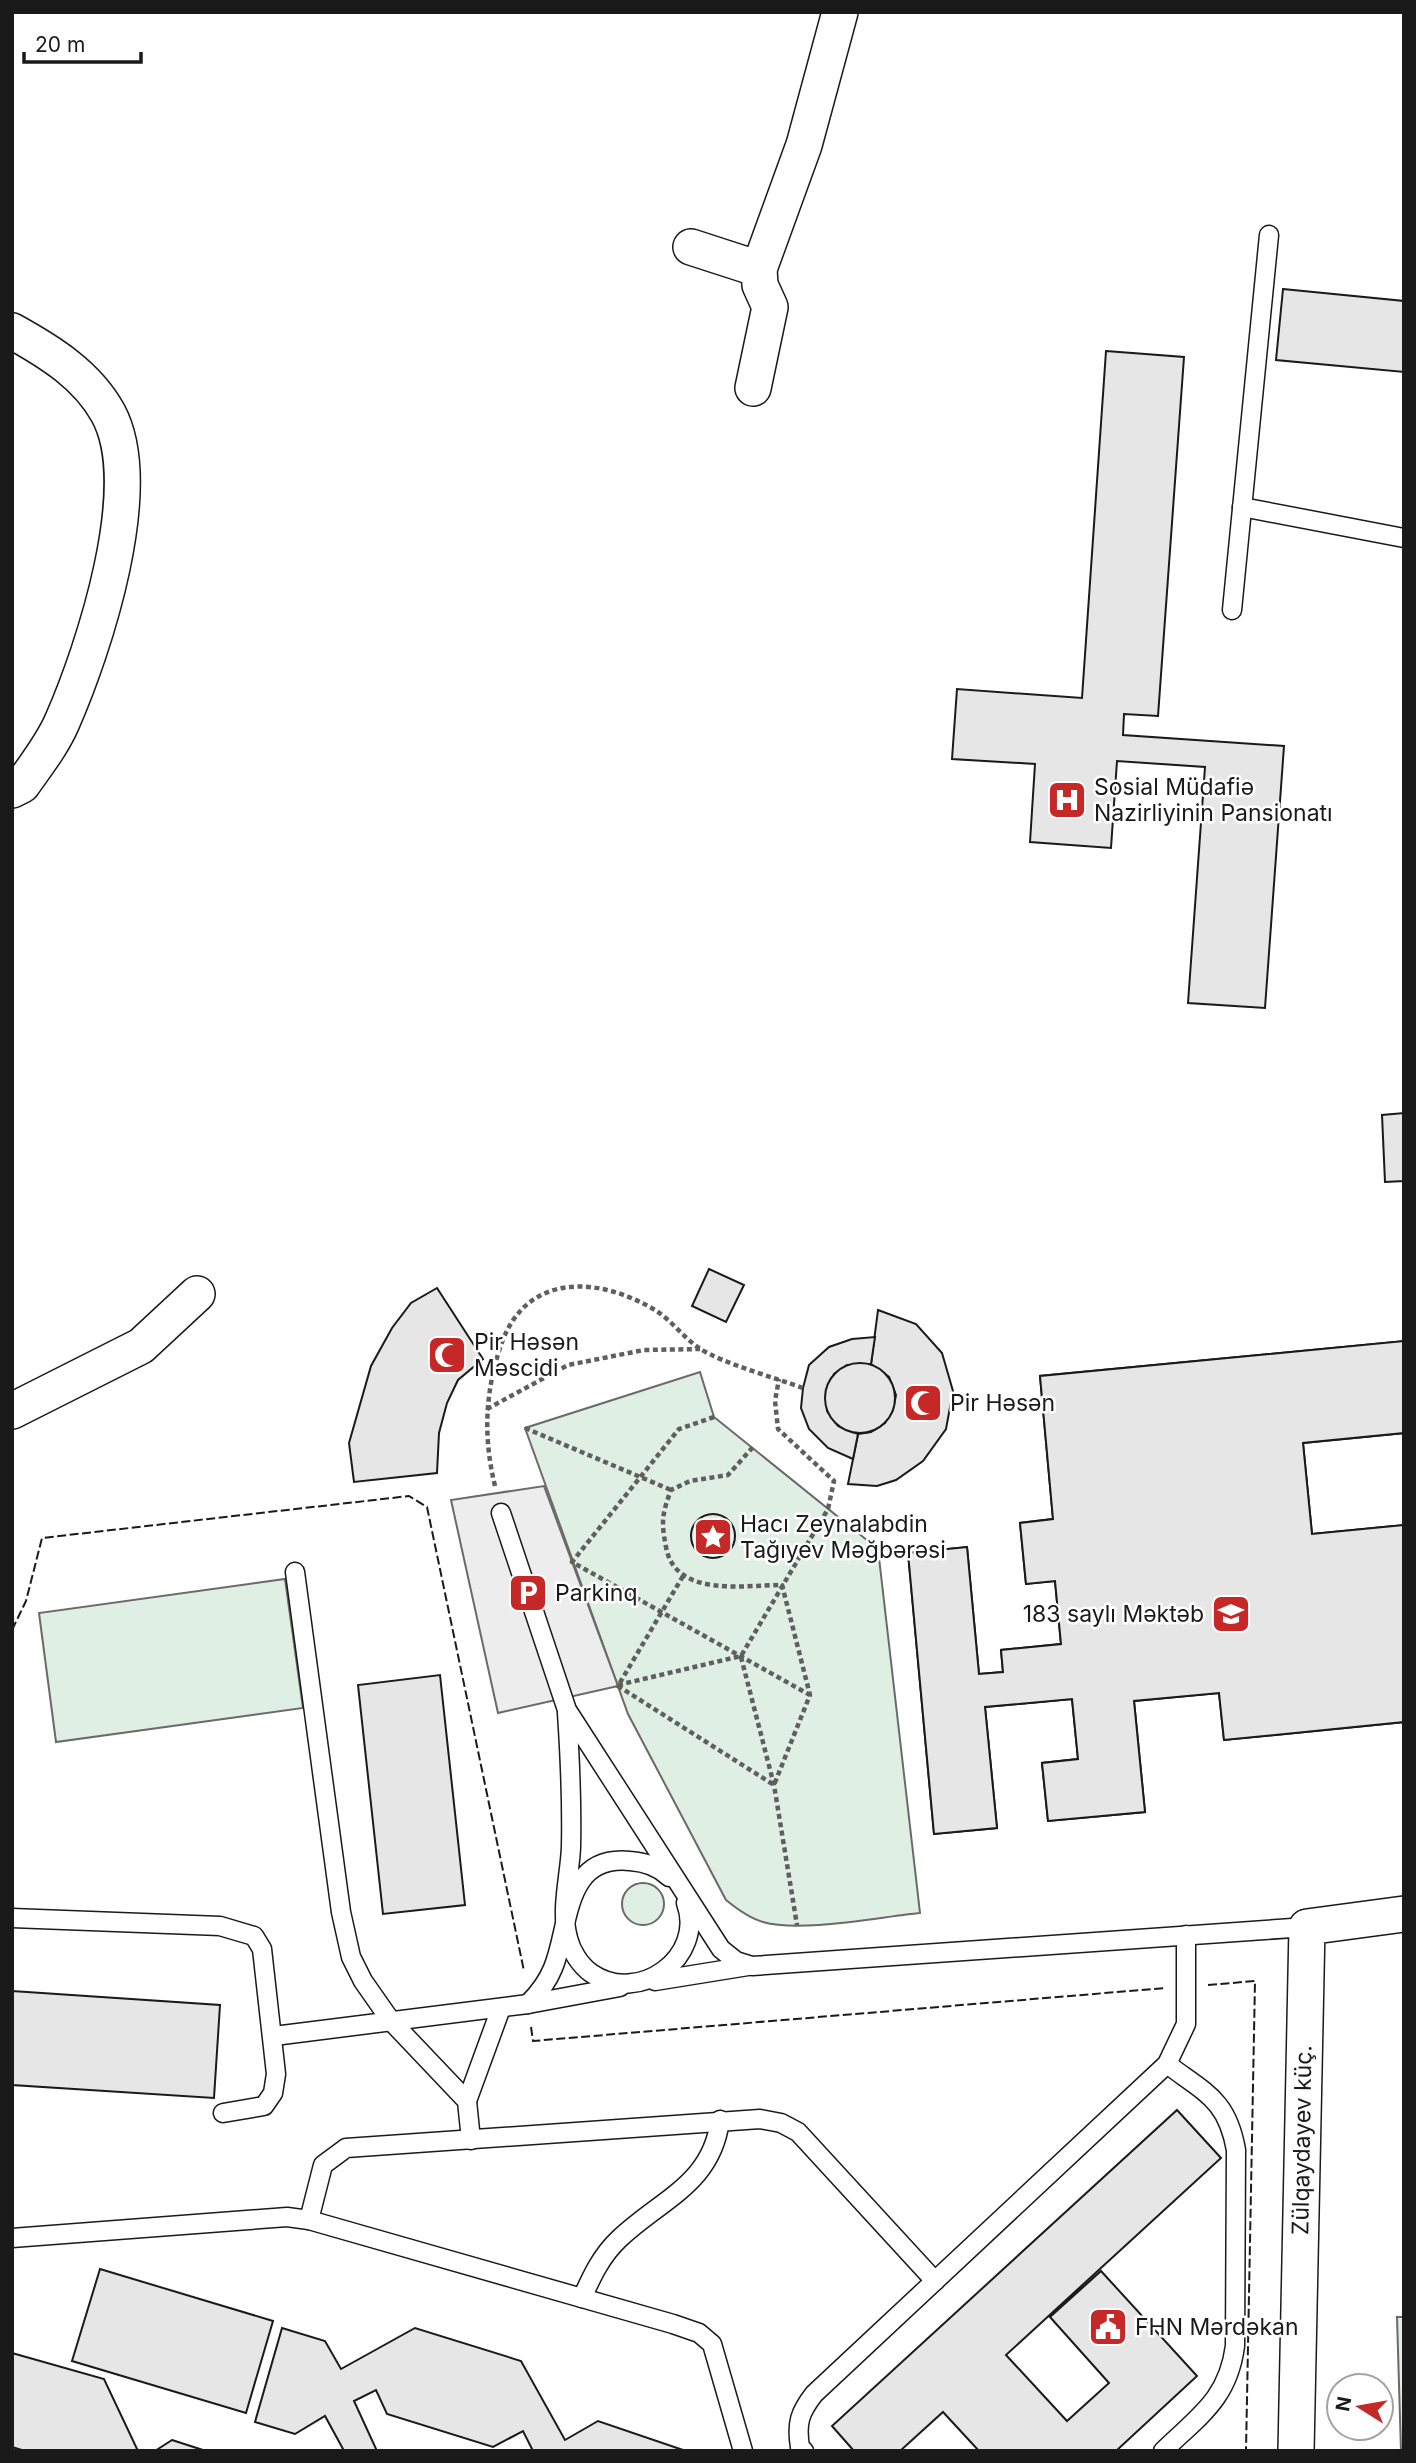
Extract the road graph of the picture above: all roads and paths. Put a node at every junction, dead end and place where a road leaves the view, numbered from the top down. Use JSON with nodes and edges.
{"nodes":[{"id":1,"x":840,"y":12,"type":"edge"},
{"id":2,"x":1269,"y":234,"type":"dead end"},
{"id":3,"x":691,"y":247,"type":"dead end"},
{"id":4,"x":760,"y":269,"type":"junction"},
{"id":5,"x":12,"y":331,"type":"edge"},
{"id":6,"x":753,"y":388,"type":"dead end"},
{"id":7,"x":1242,"y":506,"type":"junction"},
{"id":8,"x":1404,"y":538,"type":"edge"},
{"id":9,"x":1232,"y":610,"type":"dead end"},
{"id":10,"x":12,"y":790,"type":"edge"},
{"id":11,"x":197,"y":1294,"type":"dead end"},
{"id":12,"x":700,"y":1349,"type":"junction"},
{"id":13,"x":779,"y":1379,"type":"junction"},
{"id":14,"x":803,"y":1388,"type":"dead end"},
{"id":15,"x":12,"y":1410,"type":"edge"},
{"id":16,"x":486,"y":1410,"type":"junction"},
{"id":17,"x":714,"y":1417,"type":"dead end"},
{"id":18,"x":525,"y":1428,"type":"dead end"},
{"id":19,"x":753,"y":1447,"type":"dead end"},
{"id":20,"x":639,"y":1479,"type":"junction"},
{"id":21,"x":671,"y":1490,"type":"junction"},
{"id":22,"x":501,"y":1513,"type":"joint"},
{"id":23,"x":295,"y":1572,"type":"dead end"},
{"id":24,"x":683,"y":1576,"type":"junction"},
{"id":25,"x":782,"y":1585,"type":"junction"},
{"id":26,"x":660,"y":1611,"type":"junction"},
{"id":27,"x":741,"y":1656,"type":"junction"},
{"id":28,"x":618,"y":1686,"type":"junction"},
{"id":29,"x":810,"y":1695,"type":"junction"},
{"id":30,"x":567,"y":1710,"type":"junction"},
{"id":31,"x":774,"y":1784,"type":"junction"},
{"id":32,"x":679,"y":1887,"type":"junction"},
{"id":33,"x":1404,"y":1914,"type":"edge"},
{"id":34,"x":566,"y":1916,"type":"junction"},
{"id":35,"x":12,"y":1918,"type":"edge"},
{"id":36,"x":797,"y":1925,"type":"dead end"},
{"id":37,"x":1307,"y":1927,"type":"junction"},
{"id":38,"x":1186,"y":1935,"type":"junction"},
{"id":39,"x":752,"y":1966,"type":"junction"},
{"id":40,"x":632,"y":1984,"type":"junction"},
{"id":41,"x":528,"y":2004,"type":"junction"},
{"id":42,"x":500,"y":2007,"type":"junction"},
{"id":43,"x":391,"y":2021,"type":"junction"},
{"id":44,"x":274,"y":2036,"type":"junction"},
{"id":45,"x":1167,"y":2064,"type":"junction"},
{"id":46,"x":467,"y":2101,"type":"junction"},
{"id":47,"x":223,"y":2113,"type":"dead end"},
{"id":48,"x":720,"y":2120,"type":"junction"},
{"id":49,"x":471,"y":2140,"type":"junction"},
{"id":50,"x":309,"y":2220,"type":"junction"},
{"id":51,"x":12,"y":2238,"type":"edge"},
{"id":52,"x":935,"y":2281,"type":"junction"},
{"id":53,"x":582,"y":2298,"type":"junction"},
{"id":54,"x":743,"y":2451,"type":"edge"},
{"id":55,"x":804,"y":2451,"type":"edge"},
{"id":56,"x":1163,"y":2451,"type":"edge"},
{"id":57,"x":1296,"y":2451,"type":"edge"}],
"edges":[{"from":1,"to":4,"type":"street"},
{"from":2,"to":7,"type":"lane"},
{"from":3,"to":4,"type":"street"},
{"from":4,"to":6,"type":"street"},
{"from":5,"to":10,"type":"street"},
{"from":7,"to":8,"type":"lane"},
{"from":7,"to":9,"type":"lane"},
{"from":11,"to":15,"type":"street"},
{"from":12,"to":13,"type":"path"},
{"from":12,"to":16,"type":"path"},
{"from":12,"to":16,"type":"path"},
{"from":13,"to":14,"type":"path"},
{"from":13,"to":25,"type":"path"},
{"from":16,"to":22,"type":"path"},
{"from":17,"to":20,"type":"path"},
{"from":18,"to":20,"type":"path"},
{"from":19,"to":21,"type":"path"},
{"from":20,"to":21,"type":"path"},
{"from":20,"to":26,"type":"path"},
{"from":21,"to":24,"type":"path"},
{"from":22,"to":30,"type":"lane"},
{"from":23,"to":43,"type":"lane"},
{"from":24,"to":25,"type":"path"},
{"from":24,"to":26,"type":"path"},
{"from":25,"to":27,"type":"path"},
{"from":25,"to":29,"type":"path"},
{"from":26,"to":27,"type":"path"},
{"from":26,"to":28,"type":"path"},
{"from":27,"to":28,"type":"path"},
{"from":27,"to":29,"type":"path"},
{"from":27,"to":31,"type":"path"},
{"from":28,"to":31,"type":"path"},
{"from":29,"to":31,"type":"path"},
{"from":30,"to":32,"type":"lane"},
{"from":30,"to":34,"type":"lane"},
{"from":31,"to":36,"type":"path"},
{"from":32,"to":34,"type":"lane"},
{"from":32,"to":39,"type":"lane"},
{"from":32,"to":40,"type":"lane"},
{"from":33,"to":37,"type":"street"},
{"from":34,"to":40,"type":"lane"},
{"from":34,"to":41,"type":"lane"},
{"from":35,"to":44,"type":"lane"},
{"from":37,"to":38,"type":"lane"},
{"from":37,"to":57,"type":"street","name":"Zülqaydayev küç."},
{"from":38,"to":39,"type":"lane"},
{"from":38,"to":45,"type":"lane"},
{"from":39,"to":40,"type":"lane"},
{"from":40,"to":41,"type":"lane"},
{"from":41,"to":42,"type":"lane"},
{"from":42,"to":43,"type":"lane"},
{"from":42,"to":46,"type":"lane"},
{"from":43,"to":44,"type":"lane"},
{"from":43,"to":46,"type":"lane"},
{"from":44,"to":47,"type":"lane"},
{"from":45,"to":52,"type":"lane"},
{"from":45,"to":56,"type":"lane"},
{"from":46,"to":49,"type":"lane"},
{"from":48,"to":49,"type":"lane"},
{"from":48,"to":52,"type":"lane"},
{"from":48,"to":53,"type":"lane"},
{"from":49,"to":50,"type":"lane"},
{"from":50,"to":51,"type":"lane"},
{"from":50,"to":53,"type":"lane"},
{"from":52,"to":55,"type":"lane"},
{"from":53,"to":54,"type":"lane"}]}
